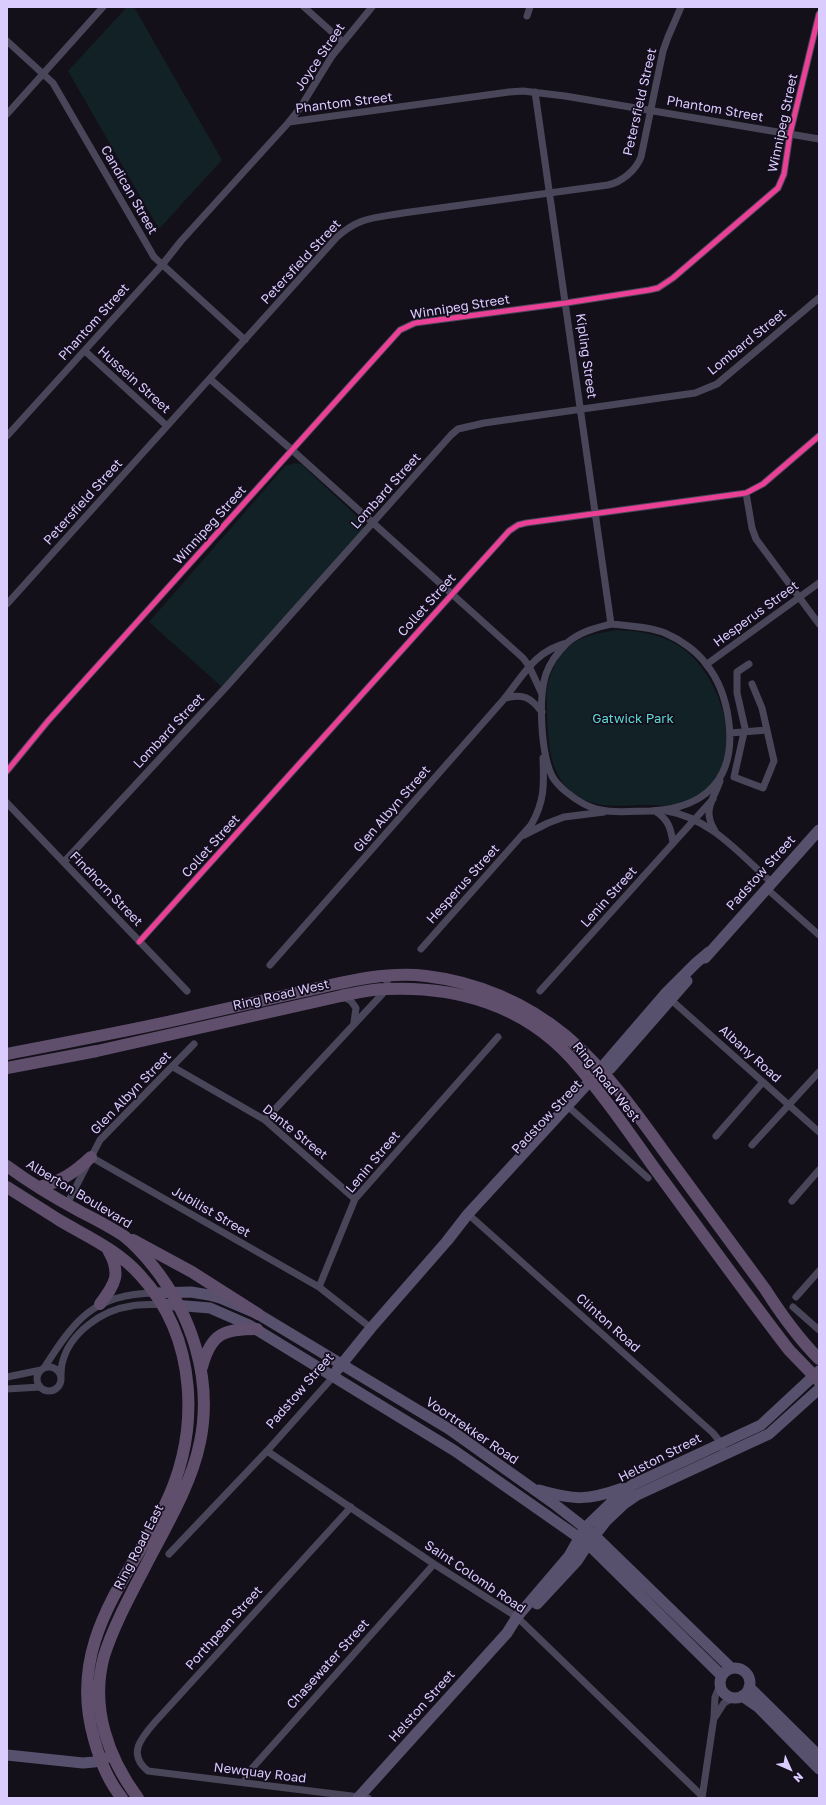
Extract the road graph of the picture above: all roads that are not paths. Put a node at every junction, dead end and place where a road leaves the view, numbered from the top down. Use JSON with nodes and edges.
{"nodes":[{"id":1,"x":103,"y":7,"type":"edge"},
{"id":2,"x":304,"y":7,"type":"edge"},
{"id":3,"x":372,"y":7,"type":"edge"},
{"id":4,"x":530,"y":7,"type":"edge"},
{"id":5,"x":681,"y":7,"type":"edge"},
{"id":6,"x":819,"y":14,"type":"edge"},
{"id":7,"x":527,"y":16,"type":"dead end"},
{"id":8,"x":7,"y":41,"type":"edge"},
{"id":9,"x":343,"y":42,"type":"junction"},
{"id":10,"x":44,"y":73,"type":"junction"},
{"id":11,"x":535,"y":92,"type":"junction"},
{"id":12,"x":650,"y":110,"type":"junction"},
{"id":13,"x":7,"y":114,"type":"edge"},
{"id":14,"x":290,"y":122,"type":"junction"},
{"id":15,"x":790,"y":134,"type":"junction"},
{"id":16,"x":819,"y":140,"type":"edge"},
{"id":17,"x":549,"y":193,"type":"junction"},
{"id":18,"x":162,"y":265,"type":"junction"},
{"id":19,"x":819,"y":298,"type":"edge"},
{"id":20,"x":566,"y":303,"type":"junction"},
{"id":21,"x":245,"y":340,"type":"junction"},
{"id":22,"x":84,"y":351,"type":"junction"},
{"id":23,"x":210,"y":379,"type":"junction"},
{"id":24,"x":581,"y":408,"type":"junction"},
{"id":25,"x":167,"y":426,"type":"junction"},
{"id":26,"x":7,"y":436,"type":"edge"},
{"id":27,"x":819,"y":436,"type":"edge"},
{"id":28,"x":292,"y":450,"type":"junction"},
{"id":29,"x":746,"y":493,"type":"junction"},
{"id":30,"x":595,"y":513,"type":"junction"},
{"id":31,"x":373,"y":523,"type":"junction"},
{"id":32,"x":819,"y":583,"type":"edge"},
{"id":33,"x":452,"y":593,"type":"junction"},
{"id":34,"x":800,"y":597,"type":"junction"},
{"id":35,"x":7,"y":604,"type":"edge"},
{"id":36,"x":611,"y":624,"type":"junction"},
{"id":37,"x":819,"y":624,"type":"edge"},
{"id":38,"x":567,"y":643,"type":"junction"},
{"id":39,"x":707,"y":664,"type":"junction"},
{"id":40,"x":749,"y":664,"type":"dead end"},
{"id":41,"x":529,"y":666,"type":"junction"},
{"id":42,"x":752,"y":684,"type":"dead end"},
{"id":43,"x":542,"y":694,"type":"junction"},
{"id":44,"x":505,"y":698,"type":"junction"},
{"id":45,"x":542,"y":712,"type":"junction"},
{"id":46,"x":767,"y":730,"type":"junction"},
{"id":47,"x":745,"y":731,"type":"junction"},
{"id":48,"x":730,"y":732,"type":"junction"},
{"id":49,"x":543,"y":746,"type":"junction"},
{"id":50,"x":725,"y":768,"type":"junction"},
{"id":51,"x":7,"y":771,"type":"edge"},
{"id":52,"x":713,"y":798,"type":"junction"},
{"id":53,"x":7,"y":802,"type":"edge"},
{"id":54,"x":658,"y":810,"type":"junction"},
{"id":55,"x":606,"y":811,"type":"junction"},
{"id":56,"x":696,"y":820,"type":"junction"},
{"id":57,"x":819,"y":830,"type":"edge"},
{"id":58,"x":718,"y":834,"type":"junction"},
{"id":59,"x":522,"y":836,"type":"junction"},
{"id":60,"x":674,"y":843,"type":"junction"},
{"id":61,"x":64,"y":862,"type":"junction"},
{"id":62,"x":769,"y":885,"type":"junction"},
{"id":63,"x":819,"y":935,"type":"edge"},
{"id":64,"x":139,"y":942,"type":"junction"},
{"id":65,"x":421,"y":949,"type":"dead end"},
{"id":66,"x":270,"y":965,"type":"dead end"},
{"id":67,"x":388,"y":976,"type":"junction"},
{"id":68,"x":387,"y":989,"type":"junction"},
{"id":69,"x":187,"y":991,"type":"dead end"},
{"id":70,"x":540,"y":991,"type":"dead end"},
{"id":71,"x":341,"y":996,"type":"junction"},
{"id":72,"x":668,"y":997,"type":"junction"},
{"id":73,"x":354,"y":1022,"type":"junction"},
{"id":74,"x":498,"y":1037,"type":"dead end"},
{"id":75,"x":194,"y":1044,"type":"dead end"},
{"id":76,"x":7,"y":1054,"type":"edge"},
{"id":77,"x":54,"y":1059,"type":"junction"},
{"id":78,"x":173,"y":1067,"type":"junction"},
{"id":79,"x":7,"y":1068,"type":"edge"},
{"id":80,"x":602,"y":1072,"type":"junction"},
{"id":81,"x":819,"y":1072,"type":"edge"},
{"id":82,"x":7,"y":1076,"type":"edge"},
{"id":83,"x":763,"y":1082,"type":"junction"},
{"id":84,"x":592,"y":1083,"type":"junction"},
{"id":85,"x":790,"y":1106,"type":"junction"},
{"id":86,"x":572,"y":1110,"type":"junction"},
{"id":87,"x":265,"y":1120,"type":"junction"},
{"id":88,"x":819,"y":1132,"type":"edge"},
{"id":89,"x":716,"y":1136,"type":"dead end"},
{"id":90,"x":752,"y":1145,"type":"dead end"},
{"id":91,"x":91,"y":1157,"type":"junction"},
{"id":92,"x":7,"y":1166,"type":"edge"},
{"id":93,"x":819,"y":1170,"type":"edge"},
{"id":94,"x":648,"y":1178,"type":"dead end"},
{"id":95,"x":7,"y":1187,"type":"edge"},
{"id":96,"x":39,"y":1187,"type":"junction"},
{"id":97,"x":355,"y":1199,"type":"junction"},
{"id":98,"x":792,"y":1201,"type":"dead end"},
{"id":99,"x":67,"y":1204,"type":"junction"},
{"id":100,"x":471,"y":1216,"type":"junction"},
{"id":101,"x":124,"y":1236,"type":"junction"},
{"id":102,"x":106,"y":1246,"type":"junction"},
{"id":103,"x":819,"y":1271,"type":"edge"},
{"id":104,"x":319,"y":1286,"type":"junction"},
{"id":105,"x":154,"y":1292,"type":"junction"},
{"id":106,"x":172,"y":1292,"type":"junction"},
{"id":107,"x":796,"y":1297,"type":"dead end"},
{"id":108,"x":100,"y":1304,"type":"junction"},
{"id":109,"x":162,"y":1304,"type":"junction"},
{"id":110,"x":178,"y":1305,"type":"junction"},
{"id":111,"x":793,"y":1307,"type":"dead end"},
{"id":112,"x":258,"y":1314,"type":"junction"},
{"id":113,"x":817,"y":1325,"type":"edge"},
{"id":114,"x":371,"y":1328,"type":"junction"},
{"id":115,"x":257,"y":1329,"type":"junction"},
{"id":116,"x":819,"y":1359,"type":"edge"},
{"id":117,"x":341,"y":1365,"type":"junction"},
{"id":118,"x":43,"y":1369,"type":"junction"},
{"id":119,"x":201,"y":1370,"type":"junction"},
{"id":120,"x":817,"y":1376,"type":"edge"},
{"id":121,"x":7,"y":1377,"type":"edge"},
{"id":122,"x":332,"y":1377,"type":"junction"},
{"id":123,"x":61,"y":1379,"type":"junction"},
{"id":124,"x":40,"y":1387,"type":"junction"},
{"id":125,"x":7,"y":1389,"type":"edge"},
{"id":126,"x":819,"y":1389,"type":"edge"},
{"id":127,"x":721,"y":1443,"type":"junction"},
{"id":128,"x":267,"y":1451,"type":"junction"},
{"id":129,"x":725,"y":1455,"type":"junction"},
{"id":130,"x":632,"y":1485,"type":"junction"},
{"id":131,"x":528,"y":1487,"type":"junction"},
{"id":132,"x":351,"y":1507,"type":"junction"},
{"id":133,"x":163,"y":1519,"type":"junction"},
{"id":134,"x":586,"y":1536,"type":"junction"},
{"id":135,"x":169,"y":1554,"type":"dead end"},
{"id":136,"x":434,"y":1564,"type":"junction"},
{"id":137,"x":520,"y":1620,"type":"junction"},
{"id":138,"x":731,"y":1668,"type":"junction"},
{"id":139,"x":721,"y":1681,"type":"junction"},
{"id":140,"x":749,"y":1687,"type":"junction"},
{"id":141,"x":738,"y":1697,"type":"junction"},
{"id":142,"x":714,"y":1717,"type":"junction"},
{"id":143,"x":7,"y":1755,"type":"edge"},
{"id":144,"x":113,"y":1756,"type":"junction"},
{"id":145,"x":819,"y":1756,"type":"edge"},
{"id":146,"x":100,"y":1761,"type":"junction"},
{"id":147,"x":819,"y":1769,"type":"edge"},
{"id":148,"x":148,"y":1771,"type":"joint"},
{"id":149,"x":244,"y":1783,"type":"junction"},
{"id":150,"x":702,"y":1797,"type":"edge"},
{"id":151,"x":122,"y":1798,"type":"edge"},
{"id":152,"x":138,"y":1798,"type":"edge"},
{"id":153,"x":362,"y":1798,"type":"edge"}],
"edges":[{"from":1,"to":10,"type":"street"},
{"from":2,"to":9,"type":"street"},
{"from":3,"to":9,"type":"street","name":"Joyce Street"},
{"from":4,"to":7,"type":"street"},
{"from":5,"to":12,"type":"street","name":"Petersfield Street"},
{"from":6,"to":15,"type":"street","name":"Winnipeg Street"},
{"from":8,"to":10,"type":"street","name":"Candican Street"},
{"from":9,"to":14,"type":"street","name":"Joyce Street"},
{"from":10,"to":13,"type":"street"},
{"from":10,"to":18,"type":"street","name":"Candican Street"},
{"from":11,"to":12,"type":"street","name":"Phantom Street"},
{"from":11,"to":14,"type":"street","name":"Phantom Street"},
{"from":11,"to":17,"type":"street","name":"Kipling Street"},
{"from":12,"to":15,"type":"street","name":"Phantom Street"},
{"from":12,"to":17,"type":"street","name":"Petersfield Street"},
{"from":14,"to":18,"type":"street","name":"Phantom Street"},
{"from":15,"to":16,"type":"street","name":"Phantom Street"},
{"from":15,"to":20,"type":"street","name":"Winnipeg Street"},
{"from":17,"to":20,"type":"street","name":"Kipling Street"},
{"from":17,"to":21,"type":"street","name":"Petersfield Street"},
{"from":18,"to":21,"type":"street","name":"Candican Street"},
{"from":18,"to":22,"type":"street","name":"Phantom Street"},
{"from":19,"to":24,"type":"street","name":"Lombard Street"},
{"from":20,"to":24,"type":"street","name":"Kipling Street"},
{"from":20,"to":28,"type":"street","name":"Winnipeg Street"},
{"from":21,"to":23,"type":"street","name":"Petersfield Street"},
{"from":22,"to":25,"type":"street","name":"Hussein Street"},
{"from":22,"to":26,"type":"street","name":"Phantom Street"},
{"from":23,"to":25,"type":"street","name":"Petersfield Street"},
{"from":23,"to":28,"type":"street"},
{"from":24,"to":30,"type":"street","name":"Kipling Street"},
{"from":24,"to":31,"type":"street","name":"Lombard Street"},
{"from":25,"to":35,"type":"street","name":"Petersfield Street"},
{"from":27,"to":29,"type":"street","name":"Collet Street"},
{"from":28,"to":31,"type":"street"},
{"from":28,"to":51,"type":"street","name":"Winnipeg Street"},
{"from":29,"to":30,"type":"street","name":"Collet Street"},
{"from":29,"to":34,"type":"street"},
{"from":30,"to":33,"type":"street","name":"Collet Street"},
{"from":30,"to":36,"type":"street","name":"Kipling Street"},
{"from":31,"to":33,"type":"street"},
{"from":31,"to":61,"type":"street","name":"Lombard Street"},
{"from":32,"to":34,"type":"street","name":"Hesperus Street"},
{"from":33,"to":41,"type":"street"},
{"from":33,"to":64,"type":"street","name":"Collet Street"},
{"from":34,"to":37,"type":"street"},
{"from":34,"to":39,"type":"street","name":"Hesperus Street"},
{"from":36,"to":38,"type":"street","name":"Hesperus Street"},
{"from":36,"to":39,"type":"street","name":"Hesperus Street"},
{"from":38,"to":41,"type":"street","name":"Glen Albyn Street"},
{"from":38,"to":43,"type":"street"},
{"from":39,"to":48,"type":"street","name":"Hesperus Street"},
{"from":40,"to":47,"type":"street"},
{"from":41,"to":43,"type":"street"},
{"from":41,"to":44,"type":"street","name":"Glen Albyn Street"},
{"from":42,"to":46,"type":"street"},
{"from":43,"to":45,"type":"street","name":"Hesperus Street"},
{"from":44,"to":45,"type":"street"},
{"from":44,"to":66,"type":"street","name":"Glen Albyn Street"},
{"from":45,"to":49,"type":"street","name":"Hesperus Street"},
{"from":46,"to":47,"type":"street"},
{"from":46,"to":47,"type":"street"},
{"from":47,"to":48,"type":"street"},
{"from":48,"to":50,"type":"street","name":"Hesperus Street"},
{"from":49,"to":55,"type":"street"},
{"from":49,"to":59,"type":"street","name":"Hesperus Street"},
{"from":50,"to":52,"type":"street"},
{"from":50,"to":54,"type":"street"},
{"from":52,"to":56,"type":"street","name":"Lenin Street"},
{"from":52,"to":58,"type":"street"},
{"from":53,"to":61,"type":"street","name":"Findhorn Street"},
{"from":54,"to":55,"type":"street"},
{"from":54,"to":56,"type":"street"},
{"from":54,"to":60,"type":"street"},
{"from":55,"to":59,"type":"street","name":"Hesperus Street"},
{"from":56,"to":58,"type":"street"},
{"from":56,"to":60,"type":"street","name":"Lenin Street"},
{"from":57,"to":62,"type":"street","name":"Padstow Street"},
{"from":58,"to":62,"type":"street"},
{"from":59,"to":65,"type":"street","name":"Hesperus Street"},
{"from":60,"to":70,"type":"street","name":"Lenin Street"},
{"from":61,"to":64,"type":"street","name":"Findhorn Street"},
{"from":62,"to":63,"type":"street"},
{"from":62,"to":72,"type":"street","name":"Padstow Street"},
{"from":64,"to":69,"type":"street","name":"Findhorn Street"},
{"from":67,"to":68,"type":"street"},
{"from":67,"to":76,"type":"main road","name":"Ring Road West"},
{"from":67,"to":80,"type":"main road","name":"Ring Road West"},
{"from":68,"to":71,"type":"main road","name":"Ring Road West"},
{"from":68,"to":73,"type":"street"},
{"from":68,"to":84,"type":"main road","name":"Ring Road West"},
{"from":71,"to":73,"type":"street"},
{"from":71,"to":77,"type":"main road","name":"Ring Road West"},
{"from":72,"to":80,"type":"street","name":"Padstow Street"},
{"from":72,"to":83,"type":"street","name":"Albany Road"},
{"from":73,"to":87,"type":"street"},
{"from":74,"to":97,"type":"street","name":"Lenin Street"},
{"from":75,"to":78,"type":"street","name":"Glen Albyn Street"},
{"from":77,"to":79,"type":"main road","name":"Ring Road West"},
{"from":77,"to":82,"type":"main road"},
{"from":78,"to":87,"type":"street","name":"Dante Street"},
{"from":78,"to":91,"type":"street","name":"Glen Albyn Street"},
{"from":80,"to":84,"type":"street","name":"Padstow Street"},
{"from":80,"to":116,"type":"main road","name":"Ring Road West"},
{"from":81,"to":85,"type":"street"},
{"from":83,"to":85,"type":"street","name":"Albany Road"},
{"from":83,"to":89,"type":"street"},
{"from":84,"to":86,"type":"street","name":"Padstow Street"},
{"from":84,"to":100,"type":"street","name":"Padstow Street"},
{"from":84,"to":120,"type":"main road","name":"Ring Road West"},
{"from":85,"to":88,"type":"street","name":"Albany Road"},
{"from":85,"to":90,"type":"street"},
{"from":86,"to":94,"type":"street"},
{"from":86,"to":100,"type":"street","name":"Padstow Street"},
{"from":87,"to":97,"type":"street","name":"Dante Street"},
{"from":91,"to":96,"type":"main road"},
{"from":91,"to":99,"type":"street","name":"Glen Albyn Street"},
{"from":91,"to":104,"type":"street","name":"Jubilist Street"},
{"from":92,"to":96,"type":"main road","name":"Alberton Boulevard"},
{"from":93,"to":98,"type":"street"},
{"from":95,"to":102,"type":"main road"},
{"from":96,"to":99,"type":"main road","name":"Alberton Boulevard"},
{"from":97,"to":104,"type":"street","name":"Lenin Street"},
{"from":99,"to":101,"type":"main road","name":"Alberton Boulevard"},
{"from":100,"to":114,"type":"street","name":"Padstow Street"},
{"from":100,"to":127,"type":"street","name":"Clinton Road"},
{"from":101,"to":106,"type":"main road","name":"Alberton Boulevard"},
{"from":101,"to":112,"type":"main road"},
{"from":102,"to":105,"type":"main road"},
{"from":102,"to":108,"type":"main road"},
{"from":103,"to":107,"type":"street"},
{"from":104,"to":114,"type":"street"},
{"from":105,"to":106,"type":"street","name":"Voortrekker Road"},
{"from":105,"to":108,"type":"street"},
{"from":105,"to":109,"type":"main road"},
{"from":106,"to":110,"type":"main road","name":"Alberton Boulevard"},
{"from":106,"to":112,"type":"street","name":"Voortrekker Road"},
{"from":108,"to":118,"type":"street"},
{"from":109,"to":110,"type":"street","name":"Voortrekker Road"},
{"from":109,"to":123,"type":"street"},
{"from":109,"to":133,"type":"main road","name":"Ring Road East"},
{"from":110,"to":115,"type":"street","name":"Voortrekker Road"},
{"from":110,"to":119,"type":"main road","name":"Ring Road East"},
{"from":111,"to":113,"type":"street"},
{"from":112,"to":117,"type":"street","name":"Voortrekker Road"},
{"from":114,"to":117,"type":"street","name":"Padstow Street"},
{"from":115,"to":119,"type":"main road"},
{"from":115,"to":122,"type":"street","name":"Voortrekker Road"},
{"from":117,"to":122,"type":"street","name":"Padstow Street"},
{"from":117,"to":131,"type":"street","name":"Voortrekker Road"},
{"from":118,"to":121,"type":"street"},
{"from":118,"to":123,"type":"street"},
{"from":118,"to":124,"type":"street"},
{"from":119,"to":133,"type":"main road","name":"Ring Road East"},
{"from":120,"to":127,"type":"street","name":"Helston Street"},
{"from":122,"to":128,"type":"street","name":"Padstow Street"},
{"from":122,"to":134,"type":"street","name":"Voortrekker Road"},
{"from":123,"to":124,"type":"street"},
{"from":124,"to":125,"type":"street"},
{"from":126,"to":129,"type":"street","name":"Helston Street"},
{"from":127,"to":129,"type":"street","name":"Clinton Road"},
{"from":127,"to":130,"type":"street","name":"Helston Street"},
{"from":128,"to":132,"type":"street","name":"Saint Colomb Road"},
{"from":128,"to":135,"type":"street","name":"Padstow Street"},
{"from":129,"to":134,"type":"street","name":"Helston Street"},
{"from":130,"to":131,"type":"street"},
{"from":130,"to":134,"type":"street","name":"Helston Street"},
{"from":131,"to":134,"type":"street","name":"Voortrekker Road"},
{"from":132,"to":136,"type":"street","name":"Saint Colomb Road"},
{"from":132,"to":148,"type":"street","name":"Porthpean Street"},
{"from":133,"to":144,"type":"main road","name":"Ring Road East"},
{"from":133,"to":146,"type":"main road","name":"Ring Road East"},
{"from":134,"to":137,"type":"street","name":"Helston Street"},
{"from":134,"to":138,"type":"street","name":"Voortrekker Road"},
{"from":134,"to":139,"type":"street","name":"Voortrekker Road"},
{"from":136,"to":137,"type":"street","name":"Saint Colomb Road"},
{"from":136,"to":149,"type":"street","name":"Chasewater Street"},
{"from":137,"to":150,"type":"street","name":"Saint Colomb Road"},
{"from":137,"to":153,"type":"street","name":"Helston Street"},
{"from":138,"to":139,"type":"street"},
{"from":138,"to":140,"type":"street","name":"Voortrekker Road"},
{"from":139,"to":141,"type":"street","name":"Voortrekker Road"},
{"from":139,"to":142,"type":"street"},
{"from":140,"to":141,"type":"street"},
{"from":140,"to":145,"type":"street","name":"Voortrekker Road"},
{"from":141,"to":142,"type":"street"},
{"from":141,"to":147,"type":"street","name":"Voortrekker Road"},
{"from":142,"to":150,"type":"street"},
{"from":143,"to":146,"type":"street"},
{"from":144,"to":146,"type":"street"},
{"from":144,"to":152,"type":"main road","name":"Ring Road East"},
{"from":146,"to":151,"type":"main road","name":"Ring Road East"},
{"from":148,"to":149,"type":"street","name":"Newquay Road"},
{"from":149,"to":153,"type":"street","name":"Newquay Road"}]}
